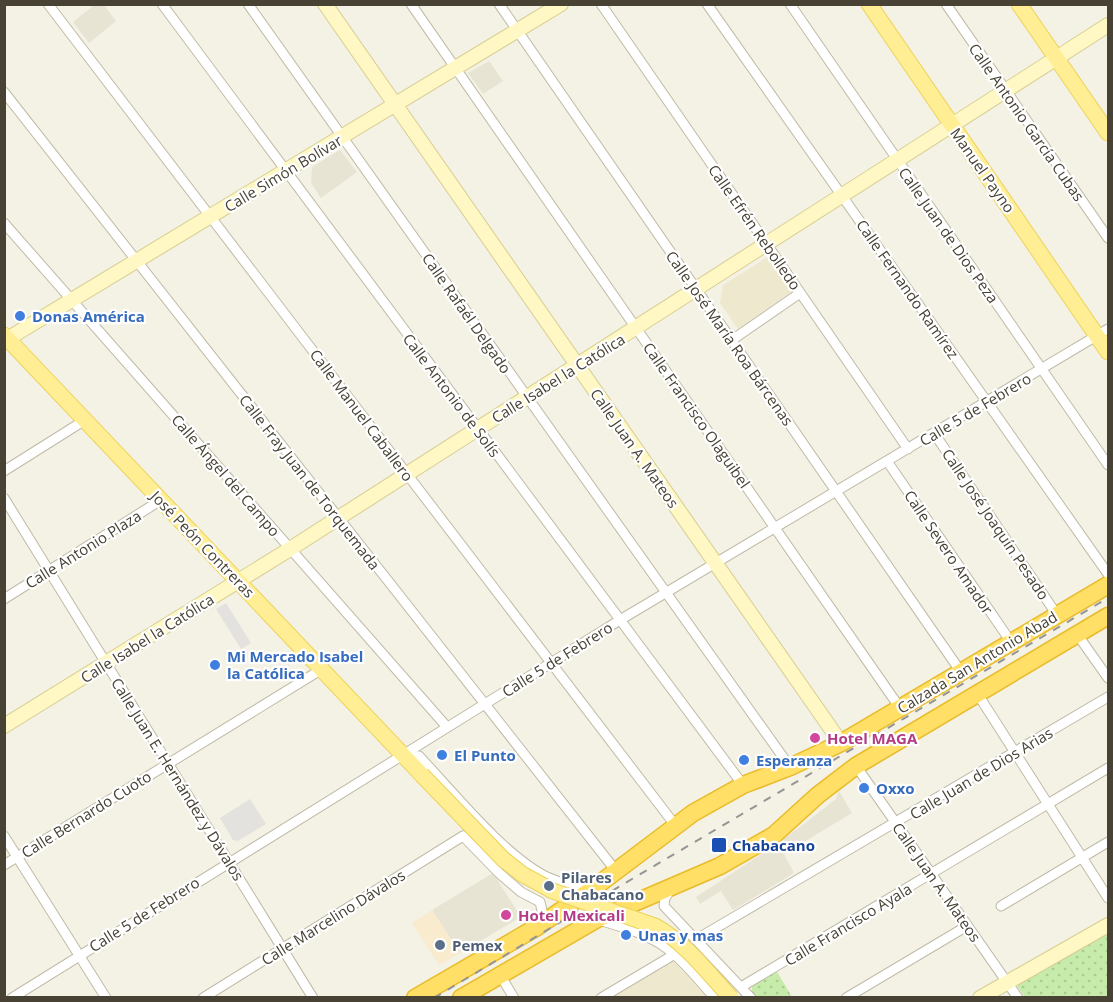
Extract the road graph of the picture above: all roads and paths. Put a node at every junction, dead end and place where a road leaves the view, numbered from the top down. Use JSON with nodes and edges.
{"nodes":[{"id":1,"x":48,"y":4,"type":"edge"},
{"id":2,"x":162,"y":4,"type":"edge"},
{"id":3,"x":248,"y":4,"type":"edge"},
{"id":4,"x":325,"y":4,"type":"edge"},
{"id":5,"x":411,"y":4,"type":"edge"},
{"id":6,"x":499,"y":4,"type":"edge"},
{"id":7,"x":561,"y":4,"type":"edge"},
{"id":8,"x":601,"y":4,"type":"edge"},
{"id":9,"x":706,"y":4,"type":"edge"},
{"id":10,"x":790,"y":4,"type":"edge"},
{"id":11,"x":869,"y":4,"type":"edge"},
{"id":12,"x":946,"y":4,"type":"edge"},
{"id":13,"x":1019,"y":4,"type":"edge"},
{"id":14,"x":1108,"y":25,"type":"edge"},
{"id":15,"x":518,"y":31,"type":"junction"},
{"id":16,"x":1057,"y":58,"type":"junction"},
{"id":17,"x":456,"y":68,"type":"junction"},
{"id":18,"x":1005,"y":91,"type":"junction"},
{"id":19,"x":4,"y":92,"type":"edge"},
{"id":20,"x":396,"y":104,"type":"junction"},
{"id":21,"x":952,"y":125,"type":"junction"},
{"id":22,"x":1108,"y":133,"type":"edge"},
{"id":23,"x":342,"y":136,"type":"junction"},
{"id":24,"x":897,"y":160,"type":"junction"},
{"id":25,"x":286,"y":171,"type":"junction"},
{"id":26,"x":842,"y":196,"type":"junction"},
{"id":27,"x":210,"y":217,"type":"junction"},
{"id":28,"x":4,"y":223,"type":"edge"},
{"id":29,"x":1108,"y":238,"type":"edge"},
{"id":30,"x":767,"y":244,"type":"junction"},
{"id":31,"x":136,"y":261,"type":"junction"},
{"id":32,"x":696,"y":289,"type":"junction"},
{"id":33,"x":800,"y":293,"type":"junction"},
{"id":34,"x":72,"y":299,"type":"junction"},
{"id":35,"x":636,"y":328,"type":"junction"},
{"id":36,"x":1103,"y":332,"type":"edge"},
{"id":37,"x":6,"y":338,"type":"edge"},
{"id":38,"x":732,"y":340,"type":"junction"},
{"id":39,"x":1108,"y":352,"type":"edge"},
{"id":40,"x":578,"y":366,"type":"junction"},
{"id":41,"x":1042,"y":369,"type":"junction"},
{"id":42,"x":527,"y":397,"type":"junction"},
{"id":43,"x":987,"y":402,"type":"junction"},
{"id":44,"x":85,"y":420,"type":"junction"},
{"id":45,"x":478,"y":429,"type":"junction"},
{"id":46,"x":934,"y":434,"type":"junction"},
{"id":47,"x":908,"y":449,"type":"junction"},
{"id":48,"x":887,"y":461,"type":"junction"},
{"id":49,"x":1108,"y":465,"type":"edge"},
{"id":50,"x":4,"y":471,"type":"edge"},
{"id":51,"x":406,"y":474,"type":"junction"},
{"id":52,"x":837,"y":492,"type":"junction"},
{"id":53,"x":4,"y":498,"type":"edge"},
{"id":54,"x":161,"y":500,"type":"junction"},
{"id":55,"x":338,"y":518,"type":"junction"},
{"id":56,"x":775,"y":528,"type":"junction"},
{"id":57,"x":290,"y":549,"type":"junction"},
{"id":58,"x":716,"y":564,"type":"junction"},
{"id":59,"x":49,"y":571,"type":"junction"},
{"id":60,"x":1108,"y":574,"type":"edge"},
{"id":61,"x":238,"y":581,"type":"junction"},
{"id":62,"x":1108,"y":585,"type":"edge"},
{"id":63,"x":667,"y":593,"type":"junction"},
{"id":64,"x":4,"y":599,"type":"edge"},
{"id":65,"x":1057,"y":615,"type":"junction"},
{"id":66,"x":1108,"y":616,"type":"edge"},
{"id":67,"x":620,"y":620,"type":"junction"},
{"id":68,"x":1077,"y":634,"type":"junction"},
{"id":69,"x":1011,"y":642,"type":"junction"},
{"id":70,"x":106,"y":663,"type":"junction"},
{"id":71,"x":551,"y":663,"type":"junction"},
{"id":72,"x":322,"y":669,"type":"junction"},
{"id":73,"x":961,"y":672,"type":"junction"},
{"id":74,"x":1108,"y":678,"type":"edge"},
{"id":75,"x":977,"y":693,"type":"junction"},
{"id":76,"x":1108,"y":697,"type":"edge"},
{"id":77,"x":484,"y":704,"type":"junction"},
{"id":78,"x":900,"y":708,"type":"junction"},
{"id":79,"x":4,"y":726,"type":"edge"},
{"id":80,"x":447,"y":726,"type":"junction"},
{"id":81,"x":841,"y":743,"type":"junction"},
{"id":82,"x":1016,"y":753,"type":"junction"},
{"id":83,"x":402,"y":754,"type":"junction"},
{"id":84,"x":168,"y":763,"type":"junction"},
{"id":85,"x":856,"y":766,"type":"junction"},
{"id":86,"x":790,"y":767,"type":"junction"},
{"id":87,"x":1108,"y":768,"type":"edge"},
{"id":88,"x":743,"y":785,"type":"junction"},
{"id":89,"x":1048,"y":804,"type":"junction"},
{"id":90,"x":895,"y":824,"type":"junction"},
{"id":91,"x":675,"y":825,"type":"junction"},
{"id":92,"x":4,"y":836,"type":"edge"},
{"id":93,"x":1108,"y":842,"type":"edge"},
{"id":94,"x":18,"y":857,"type":"junction"},
{"id":95,"x":1083,"y":858,"type":"junction"},
{"id":96,"x":229,"y":861,"type":"junction"},
{"id":97,"x":4,"y":866,"type":"edge"},
{"id":98,"x":616,"y":871,"type":"junction"},
{"id":99,"x":931,"y":874,"type":"junction"},
{"id":100,"x":673,"y":885,"type":"junction"},
{"id":101,"x":595,"y":886,"type":"junction"},
{"id":102,"x":1108,"y":898,"type":"edge"},
{"id":103,"x":1001,"y":906,"type":"dead end"},
{"id":104,"x":595,"y":912,"type":"junction"},
{"id":105,"x":1108,"y":924,"type":"edge"},
{"id":106,"x":968,"y":926,"type":"junction"},
{"id":107,"x":537,"y":927,"type":"junction"},
{"id":108,"x":697,"y":939,"type":"junction"},
{"id":109,"x":283,"y":948,"type":"junction"},
{"id":110,"x":675,"y":954,"type":"junction"},
{"id":111,"x":79,"y":955,"type":"junction"},
{"id":112,"x":500,"y":975,"type":"junction"},
{"id":113,"x":1007,"y":982,"type":"junction"},
{"id":114,"x":736,"y":992,"type":"edge"},
{"id":115,"x":12,"y":998,"type":"edge"},
{"id":116,"x":106,"y":998,"type":"edge"},
{"id":117,"x":202,"y":998,"type":"edge"},
{"id":118,"x":313,"y":998,"type":"edge"},
{"id":119,"x":415,"y":998,"type":"edge"},
{"id":120,"x":461,"y":998,"type":"edge"},
{"id":121,"x":514,"y":998,"type":"edge"},
{"id":122,"x":601,"y":998,"type":"edge"},
{"id":123,"x":715,"y":998,"type":"edge"},
{"id":124,"x":751,"y":998,"type":"edge"},
{"id":125,"x":846,"y":998,"type":"edge"},
{"id":126,"x":980,"y":998,"type":"edge"},
{"id":127,"x":1018,"y":998,"type":"edge"}],
"edges":[{"from":1,"to":27,"type":"street","name":"Calle Manuel Caballero"},
{"from":2,"to":25,"type":"street","name":"Calle Antonio de Solís"},
{"from":3,"to":23,"type":"street","name":"Calle Rafaél Delgado"},
{"from":4,"to":20,"type":"street","name":"Calle Juan A. Mateos"},
{"from":5,"to":17,"type":"street","name":"Calle Francisco Olaguibel"},
{"from":6,"to":15,"type":"street","name":"Calle José María Roa Bárcenas"},
{"from":7,"to":15,"type":"street","name":"Calle Simón Bolívar"},
{"from":8,"to":30,"type":"street","name":"Calle Efrén Rebolledo"},
{"from":9,"to":26,"type":"street","name":"Calle Fernando Ramírez"},
{"from":10,"to":24,"type":"street","name":"Calle Juan de Dios Peza"},
{"from":11,"to":21,"type":"main road","name":"Manuel Payno"},
{"from":12,"to":18,"type":"street","name":"Calle Antonio García Cubas"},
{"from":13,"to":16,"type":"main road"},
{"from":14,"to":16,"type":"street","name":"Calle Isabel la Católica"},
{"from":15,"to":17,"type":"street","name":"Calle Simón Bolívar"},
{"from":15,"to":32,"type":"street","name":"Calle José María Roa Bárcenas"},
{"from":16,"to":18,"type":"street","name":"Calle Isabel la Católica"},
{"from":16,"to":22,"type":"main road"},
{"from":17,"to":20,"type":"street","name":"Calle Simón Bolívar"},
{"from":17,"to":35,"type":"street","name":"Calle Francisco Olaguibel"},
{"from":18,"to":21,"type":"street","name":"Calle Isabel la Católica"},
{"from":18,"to":29,"type":"street","name":"Calle Antonio García Cubas"},
{"from":19,"to":31,"type":"street","name":"Calle Fray Juan de Torquemada"},
{"from":20,"to":23,"type":"street","name":"Calle Simón Bolívar"},
{"from":20,"to":40,"type":"street","name":"Calle Juan A. Mateos"},
{"from":21,"to":24,"type":"street","name":"Calle Isabel la Católica"},
{"from":21,"to":36,"type":"main road","name":"Manuel Payno"},
{"from":23,"to":25,"type":"street","name":"Calle Simón Bolívar"},
{"from":23,"to":42,"type":"street","name":"Calle Rafaél Delgado"},
{"from":24,"to":26,"type":"street","name":"Calle Isabel la Católica"},
{"from":24,"to":41,"type":"street","name":"Calle Juan de Dios Peza"},
{"from":25,"to":27,"type":"street","name":"Calle Simón Bolívar"},
{"from":25,"to":45,"type":"street","name":"Calle Antonio de Solís"},
{"from":26,"to":30,"type":"street","name":"Calle Isabel la Católica"},
{"from":26,"to":43,"type":"street","name":"Calle Fernando Ramírez"},
{"from":27,"to":31,"type":"street","name":"Calle Simón Bolívar"},
{"from":27,"to":51,"type":"street","name":"Calle Manuel Caballero"},
{"from":28,"to":34,"type":"street","name":"Calle Ángel del Campo"},
{"from":30,"to":32,"type":"street","name":"Calle Isabel la Católica"},
{"from":30,"to":33,"type":"street","name":"Calle Efrén Rebolledo"},
{"from":31,"to":34,"type":"street","name":"Calle Simón Bolívar"},
{"from":31,"to":55,"type":"street","name":"Calle Fray Juan de Torquemada"},
{"from":32,"to":35,"type":"street","name":"Calle Isabel la Católica"},
{"from":32,"to":38,"type":"street","name":"Calle José María Roa Bárcenas"},
{"from":33,"to":38,"type":"street"},
{"from":33,"to":47,"type":"street","name":"Calle Efrén Rebolledo"},
{"from":34,"to":37,"type":"street","name":"Calle Simón Bolívar"},
{"from":34,"to":57,"type":"street","name":"Calle Ángel del Campo"},
{"from":35,"to":40,"type":"street","name":"Calle Isabel la Católica"},
{"from":35,"to":56,"type":"street","name":"Calle Francisco Olaguibel"},
{"from":36,"to":39,"type":"main road","name":"Manuel Payno"},
{"from":36,"to":41,"type":"street","name":"Calle 5 de Febrero"},
{"from":37,"to":44,"type":"main road","name":"José Peón Contreras"},
{"from":38,"to":52,"type":"street","name":"Calle José María Roa Bárcenas"},
{"from":40,"to":42,"type":"street","name":"Calle Isabel la Católica"},
{"from":40,"to":58,"type":"street","name":"Calle Juan A. Mateos"},
{"from":41,"to":43,"type":"street","name":"Calle 5 de Febrero"},
{"from":41,"to":49,"type":"street","name":"Calle Juan de Dios Peza"},
{"from":42,"to":45,"type":"street","name":"Calle Isabel la Católica"},
{"from":42,"to":63,"type":"street","name":"Calle Rafaél Delgado"},
{"from":43,"to":46,"type":"street","name":"Calle 5 de Febrero"},
{"from":43,"to":60,"type":"street","name":"Calle Fernando Ramírez"},
{"from":44,"to":50,"type":"street"},
{"from":44,"to":54,"type":"main road","name":"José Peón Contreras"},
{"from":45,"to":51,"type":"street","name":"Calle Isabel la Católica"},
{"from":45,"to":67,"type":"street","name":"Calle Antonio de Solís"},
{"from":46,"to":47,"type":"street","name":"Calle 5 de Febrero"},
{"from":46,"to":65,"type":"street","name":"Calle José Joaquín Pesado"},
{"from":47,"to":48,"type":"street","name":"Calle 5 de Febrero"},
{"from":48,"to":52,"type":"street","name":"Calle 5 de Febrero"},
{"from":48,"to":69,"type":"street","name":"Calle Severo Amador"},
{"from":51,"to":55,"type":"street","name":"Calle Isabel la Católica"},
{"from":51,"to":71,"type":"street","name":"Calle Manuel Caballero"},
{"from":52,"to":56,"type":"street","name":"Calle 5 de Febrero"},
{"from":52,"to":73,"type":"street","name":"Calle José María Roa Bárcenas"},
{"from":53,"to":59,"type":"street","name":"Calle Juan E. Hernández y Dávalos"},
{"from":54,"to":59,"type":"street","name":"Calle Antonio Plaza"},
{"from":54,"to":61,"type":"main road","name":"José Peón Contreras"},
{"from":55,"to":57,"type":"street","name":"Calle Isabel la Católica"},
{"from":55,"to":77,"type":"street","name":"Calle Fray Juan de Torquemada"},
{"from":56,"to":58,"type":"street","name":"Calle 5 de Febrero"},
{"from":56,"to":78,"type":"street","name":"Calle Francisco Olaguibel"},
{"from":57,"to":61,"type":"street","name":"Calle Isabel la Católica"},
{"from":57,"to":80,"type":"street","name":"Calle Ángel del Campo"},
{"from":58,"to":63,"type":"street","name":"Calle 5 de Febrero"},
{"from":58,"to":81,"type":"street","name":"Calle Juan A. Mateos"},
{"from":59,"to":64,"type":"street","name":"Calle Antonio Plaza"},
{"from":59,"to":70,"type":"street","name":"Calle Juan E. Hernández y Dávalos"},
{"from":61,"to":70,"type":"street","name":"Calle Isabel la Católica"},
{"from":61,"to":72,"type":"main road","name":"José Peón Contreras"},
{"from":62,"to":65,"type":"highway","name":"Calzada San Antonio Abad"},
{"from":63,"to":67,"type":"street","name":"Calle 5 de Febrero"},
{"from":63,"to":86,"type":"street","name":"Calle Rafaél Delgado"},
{"from":65,"to":69,"type":"highway","name":"Calzada San Antonio Abad"},
{"from":66,"to":68,"type":"highway","name":"Calzada San Antonio Abad"},
{"from":67,"to":71,"type":"street","name":"Calle 5 de Febrero"},
{"from":67,"to":88,"type":"street","name":"Calle Antonio de Solís"},
{"from":68,"to":74,"type":"street"},
{"from":68,"to":75,"type":"highway","name":"Calzada San Antonio Abad"},
{"from":69,"to":73,"type":"highway","name":"Calzada San Antonio Abad"},
{"from":70,"to":79,"type":"street","name":"Calle Isabel la Católica"},
{"from":70,"to":84,"type":"street","name":"Calle Juan E. Hernández y Dávalos"},
{"from":71,"to":77,"type":"street","name":"Calle 5 de Febrero"},
{"from":71,"to":91,"type":"street","name":"Calle Manuel Caballero"},
{"from":72,"to":83,"type":"main road","name":"José Peón Contreras"},
{"from":72,"to":84,"type":"street","name":"Calle Bernardo Cuoto"},
{"from":73,"to":78,"type":"highway","name":"Calzada San Antonio Abad"},
{"from":75,"to":82,"type":"street"},
{"from":75,"to":85,"type":"highway","name":"Calzada San Antonio Abad"},
{"from":76,"to":82,"type":"street","name":"Calle Juan de Dios Arias"},
{"from":77,"to":80,"type":"street","name":"Calle 5 de Febrero"},
{"from":77,"to":98,"type":"street","name":"Calle Fray Juan de Torquemada"},
{"from":78,"to":81,"type":"highway","name":"Calzada San Antonio Abad"},
{"from":80,"to":83,"type":"street","name":"Calle 5 de Febrero"},
{"from":81,"to":86,"type":"highway","name":"Calzada San Antonio Abad"},
{"from":82,"to":89,"type":"street"},
{"from":82,"to":90,"type":"street","name":"Calle Juan de Dios Arias"},
{"from":83,"to":96,"type":"street","name":"Calle 5 de Febrero"},
{"from":83,"to":101,"type":"street","name":"José Peón Contreras"},
{"from":83,"to":104,"type":"main road","name":"José Peón Contreras","bridge":true},
{"from":84,"to":94,"type":"street","name":"Calle Bernardo Cuoto"},
{"from":84,"to":96,"type":"street","name":"Calle Juan E. Hernández y Dávalos"},
{"from":85,"to":90,"type":"street","name":"Calle Juan A. Mateos"},
{"from":85,"to":100,"type":"highway","name":"Calzada San Antonio Abad"},
{"from":86,"to":88,"type":"highway","name":"Calzada San Antonio Abad"},
{"from":87,"to":89,"type":"street","name":"Calle Francisco Ayala"},
{"from":88,"to":91,"type":"highway","name":"Calzada San Antonio Abad"},
{"from":89,"to":95,"type":"street"},
{"from":89,"to":99,"type":"street","name":"Calle Francisco Ayala"},
{"from":90,"to":99,"type":"street","name":"Calle Juan A. Mateos"},
{"from":90,"to":108,"type":"street","name":"Calle Juan de Dios Arias"},
{"from":91,"to":98,"type":"highway","name":"Calzada San Antonio Abad"},
{"from":92,"to":94,"type":"street"},
{"from":93,"to":95,"type":"street"},
{"from":94,"to":97,"type":"street","name":"Calle Bernardo Cuoto"},
{"from":94,"to":111,"type":"street"},
{"from":95,"to":102,"type":"street"},
{"from":95,"to":103,"type":"street"},
{"from":96,"to":109,"type":"street","name":"Calle Juan E. Hernández y Dávalos"},
{"from":96,"to":111,"type":"street","name":"Calle 5 de Febrero"},
{"from":98,"to":101,"type":"highway","name":"Calzada San Antonio Abad"},
{"from":99,"to":106,"type":"street","name":"Calle Juan A. Mateos"},
{"from":99,"to":114,"type":"street","name":"Calle Francisco Ayala"},
{"from":100,"to":104,"type":"highway","name":"Calzada San Antonio Abad"},
{"from":100,"to":108,"type":"street"},
{"from":101,"to":107,"type":"highway","name":"Calzada San Antonio Abad"},
{"from":104,"to":110,"type":"street"},
{"from":104,"to":112,"type":"highway","name":"Calzada San Antonio Abad"},
{"from":104,"to":114,"type":"main road","name":"José Peón Contreras","bridge":true},
{"from":105,"to":113,"type":"street"},
{"from":106,"to":113,"type":"street","name":"Calle Juan A. Mateos"},
{"from":106,"to":125,"type":"street"},
{"from":107,"to":109,"type":"street","name":"Calle Marcelino Dávalos"},
{"from":107,"to":119,"type":"highway","name":"Calzada San Antonio Abad"},
{"from":108,"to":114,"type":"street"},
{"from":109,"to":117,"type":"street","name":"Calle Marcelino Dávalos"},
{"from":109,"to":118,"type":"street","name":"Calle Juan E. Hernández y Dávalos"},
{"from":110,"to":122,"type":"street"},
{"from":110,"to":123,"type":"street"},
{"from":111,"to":115,"type":"street","name":"Calle 5 de Febrero"},
{"from":111,"to":116,"type":"street"},
{"from":112,"to":120,"type":"highway","name":"Calzada San Antonio Abad"},
{"from":112,"to":121,"type":"street"},
{"from":113,"to":126,"type":"street"},
{"from":113,"to":127,"type":"street","name":"Calle Juan A. Mateos"},
{"from":114,"to":124,"type":"street"}]}
